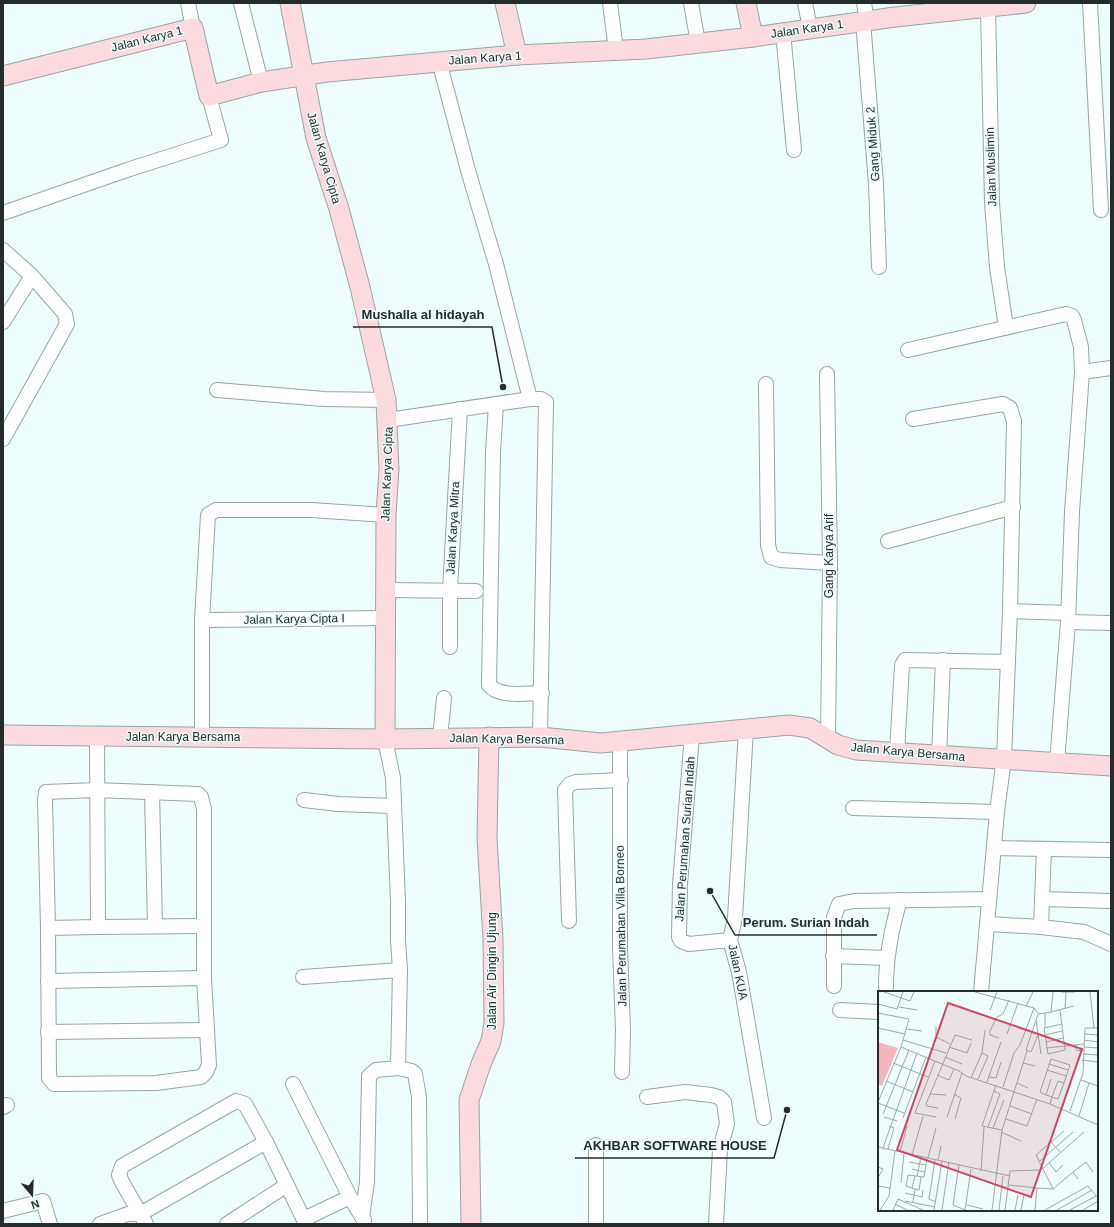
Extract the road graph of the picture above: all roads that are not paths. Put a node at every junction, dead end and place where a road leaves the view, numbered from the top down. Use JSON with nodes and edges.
{"nodes":[{"id":1,"x":188,"y":3,"type":"edge"},
{"id":2,"x":241,"y":3,"type":"edge"},
{"id":3,"x":290,"y":3,"type":"edge"},
{"id":4,"x":505,"y":3,"type":"edge"},
{"id":5,"x":610,"y":3,"type":"edge"},
{"id":6,"x":691,"y":3,"type":"edge"},
{"id":7,"x":746,"y":3,"type":"edge"},
{"id":8,"x":806,"y":3,"type":"edge"},
{"id":9,"x":1026,"y":3,"type":"edge"},
{"id":10,"x":1090,"y":3,"type":"edge"},
{"id":11,"x":988,"y":7,"type":"junction"},
{"id":12,"x":920,"y":9,"type":"edge"},
{"id":13,"x":864,"y":15,"type":"edge"},
{"id":14,"x":193,"y":28,"type":"junction"},
{"id":15,"x":810,"y":28,"type":"junction"},
{"id":16,"x":782,"y":32,"type":"junction"},
{"id":17,"x":753,"y":37,"type":"junction"},
{"id":18,"x":698,"y":43,"type":"junction"},
{"id":19,"x":616,"y":50,"type":"junction"},
{"id":20,"x":517,"y":55,"type":"junction"},
{"id":21,"x":439,"y":61,"type":"junction"},
{"id":22,"x":304,"y":75,"type":"junction"},
{"id":23,"x":3,"y":76,"type":"edge"},
{"id":24,"x":261,"y":82,"type":"junction"},
{"id":25,"x":209,"y":96,"type":"junction"},
{"id":26,"x":794,"y":150,"type":"dead end"},
{"id":27,"x":1101,"y":210,"type":"dead end"},
{"id":28,"x":3,"y":213,"type":"edge"},
{"id":29,"x":3,"y":250,"type":"edge"},
{"id":30,"x":879,"y":267,"type":"dead end"},
{"id":31,"x":32,"y":276,"type":"junction"},
{"id":32,"x":3,"y":322,"type":"edge"},
{"id":33,"x":1006,"y":327,"type":"junction"},
{"id":34,"x":908,"y":350,"type":"dead end"},
{"id":35,"x":1111,"y":368,"type":"edge"},
{"id":36,"x":1082,"y":372,"type":"junction"},
{"id":37,"x":827,"y":374,"type":"dead end"},
{"id":38,"x":766,"y":384,"type":"dead end"},
{"id":39,"x":217,"y":390,"type":"dead end"},
{"id":40,"x":530,"y":399,"type":"junction"},
{"id":41,"x":386,"y":400,"type":"junction"},
{"id":42,"x":496,"y":404,"type":"junction"},
{"id":43,"x":460,"y":409,"type":"junction"},
{"id":44,"x":388,"y":420,"type":"junction"},
{"id":45,"x":913,"y":420,"type":"dead end"},
{"id":46,"x":3,"y":439,"type":"edge"},
{"id":47,"x":1013,"y":507,"type":"junction"},
{"id":48,"x":386,"y":515,"type":"junction"},
{"id":49,"x":888,"y":541,"type":"dead end"},
{"id":50,"x":830,"y":563,"type":"junction"},
{"id":51,"x":385,"y":590,"type":"junction"},
{"id":52,"x":450,"y":590,"type":"junction"},
{"id":53,"x":476,"y":591,"type":"dead end"},
{"id":54,"x":1010,"y":611,"type":"junction"},
{"id":55,"x":1068,"y":617,"type":"junction"},
{"id":56,"x":385,"y":618,"type":"junction"},
{"id":57,"x":202,"y":620,"type":"junction"},
{"id":58,"x":1111,"y":623,"type":"edge"},
{"id":59,"x":450,"y":647,"type":"dead end"},
{"id":60,"x":943,"y":660,"type":"junction"},
{"id":61,"x":1008,"y":662,"type":"junction"},
{"id":62,"x":542,"y":693,"type":"junction"},
{"id":63,"x":444,"y":698,"type":"dead end"},
{"id":64,"x":746,"y":729,"type":"junction"},
{"id":65,"x":3,"y":735,"type":"edge"},
{"id":66,"x":692,"y":736,"type":"junction"},
{"id":67,"x":97,"y":737,"type":"junction"},
{"id":68,"x":489,"y":737,"type":"junction"},
{"id":69,"x":540,"y":737,"type":"junction"},
{"id":70,"x":202,"y":738,"type":"junction"},
{"id":71,"x":440,"y":738,"type":"junction"},
{"id":72,"x":385,"y":739,"type":"junction"},
{"id":73,"x":828,"y":739,"type":"junction"},
{"id":74,"x":620,"y":741,"type":"junction"},
{"id":75,"x":897,"y":752,"type":"junction"},
{"id":76,"x":939,"y":756,"type":"junction"},
{"id":77,"x":1004,"y":758,"type":"junction"},
{"id":78,"x":1057,"y":763,"type":"junction"},
{"id":79,"x":1111,"y":766,"type":"edge"},
{"id":80,"x":621,"y":780,"type":"junction"},
{"id":81,"x":96,"y":790,"type":"junction"},
{"id":82,"x":152,"y":792,"type":"junction"},
{"id":83,"x":304,"y":800,"type":"dead end"},
{"id":84,"x":393,"y":806,"type":"junction"},
{"id":85,"x":853,"y":808,"type":"dead end"},
{"id":86,"x":997,"y":812,"type":"junction"},
{"id":87,"x":994,"y":848,"type":"junction"},
{"id":88,"x":1044,"y":849,"type":"junction"},
{"id":89,"x":1111,"y":850,"type":"edge"},
{"id":90,"x":989,"y":899,"type":"junction"},
{"id":91,"x":1042,"y":899,"type":"junction"},
{"id":92,"x":900,"y":900,"type":"junction"},
{"id":93,"x":1111,"y":901,"type":"edge"},
{"id":94,"x":569,"y":921,"type":"dead end"},
{"id":95,"x":988,"y":924,"type":"junction"},
{"id":96,"x":155,"y":926,"type":"junction"},
{"id":97,"x":204,"y":926,"type":"junction"},
{"id":98,"x":98,"y":927,"type":"junction"},
{"id":99,"x":1041,"y":927,"type":"junction"},
{"id":100,"x":48,"y":928,"type":"junction"},
{"id":101,"x":730,"y":940,"type":"junction"},
{"id":102,"x":1111,"y":944,"type":"edge"},
{"id":103,"x":833,"y":956,"type":"junction"},
{"id":104,"x":886,"y":958,"type":"junction"},
{"id":105,"x":400,"y":970,"type":"junction"},
{"id":106,"x":303,"y":977,"type":"dead end"},
{"id":107,"x":204,"y":978,"type":"junction"},
{"id":108,"x":48,"y":981,"type":"junction"},
{"id":109,"x":834,"y":986,"type":"dead end"},
{"id":110,"x":886,"y":987,"type":"dead end"},
{"id":111,"x":981,"y":991,"type":"edge"},
{"id":112,"x":840,"y":1010,"type":"dead end"},
{"id":113,"x":878,"y":1012,"type":"edge"},
{"id":114,"x":207,"y":1030,"type":"junction"},
{"id":115,"x":48,"y":1032,"type":"junction"},
{"id":116,"x":398,"y":1068,"type":"junction"},
{"id":117,"x":622,"y":1072,"type":"dead end"},
{"id":118,"x":293,"y":1084,"type":"dead end"},
{"id":119,"x":647,"y":1097,"type":"dead end"},
{"id":120,"x":764,"y":1118,"type":"dead end"},
{"id":121,"x":266,"y":1142,"type":"junction"},
{"id":122,"x":596,"y":1145,"type":"dead end"},
{"id":123,"x":288,"y":1185,"type":"junction"},
{"id":124,"x":350,"y":1197,"type":"junction"},
{"id":125,"x":3,"y":1211,"type":"edge"},
{"id":126,"x":143,"y":1219,"type":"edge"},
{"id":127,"x":305,"y":1221,"type":"edge"},
{"id":128,"x":364,"y":1221,"type":"edge"},
{"id":129,"x":50,"y":1224,"type":"edge"},
{"id":130,"x":100,"y":1224,"type":"edge"},
{"id":131,"x":227,"y":1224,"type":"edge"},
{"id":132,"x":420,"y":1224,"type":"edge"},
{"id":133,"x":472,"y":1224,"type":"edge"},
{"id":134,"x":596,"y":1224,"type":"edge"},
{"id":135,"x":716,"y":1224,"type":"edge"}],
"edges":[{"from":1,"to":14,"type":"street"},
{"from":2,"to":24,"type":"street"},
{"from":3,"to":22,"type":"street","name":"Jalan Karya Cipta"},
{"from":4,"to":20,"type":"street"},
{"from":5,"to":19,"type":"street"},
{"from":6,"to":18,"type":"street"},
{"from":7,"to":17,"type":"street"},
{"from":8,"to":15,"type":"street"},
{"from":9,"to":11,"type":"street","name":"Jalan Karya 1"},
{"from":10,"to":27,"type":"street"},
{"from":11,"to":12,"type":"street","name":"Jalan Karya 1"},
{"from":11,"to":33,"type":"street","name":"Jalan Muslimin"},
{"from":12,"to":13,"type":"street","name":"Jalan Karya 1"},
{"from":13,"to":15,"type":"street","name":"Jalan Karya 1"},
{"from":13,"to":30,"type":"street","name":"Gang Miduk 2"},
{"from":14,"to":23,"type":"street","name":"Jalan Karya 1"},
{"from":14,"to":25,"type":"street","name":"Jalan Karya 1"},
{"from":15,"to":16,"type":"street","name":"Jalan Karya 1"},
{"from":16,"to":17,"type":"street","name":"Jalan Karya 1"},
{"from":16,"to":26,"type":"street"},
{"from":17,"to":18,"type":"street","name":"Jalan Karya 1"},
{"from":18,"to":19,"type":"street","name":"Jalan Karya 1"},
{"from":19,"to":20,"type":"street","name":"Jalan Karya 1"},
{"from":20,"to":21,"type":"street","name":"Jalan Karya 1"},
{"from":21,"to":22,"type":"street","name":"Jalan Karya 1"},
{"from":21,"to":40,"type":"street"},
{"from":22,"to":24,"type":"street","name":"Jalan Karya 1"},
{"from":22,"to":41,"type":"street","name":"Jalan Karya Cipta"},
{"from":24,"to":25,"type":"street","name":"Jalan Karya 1"},
{"from":25,"to":28,"type":"street"},
{"from":29,"to":31,"type":"street"},
{"from":31,"to":32,"type":"street"},
{"from":31,"to":46,"type":"street"},
{"from":33,"to":34,"type":"street"},
{"from":33,"to":36,"type":"street"},
{"from":35,"to":36,"type":"street"},
{"from":36,"to":55,"type":"street"},
{"from":37,"to":50,"type":"street","name":"Gang Karya Arif"},
{"from":38,"to":50,"type":"street"},
{"from":39,"to":41,"type":"street"},
{"from":40,"to":42,"type":"street"},
{"from":40,"to":62,"type":"street"},
{"from":41,"to":44,"type":"street","name":"Jalan Karya Cipta"},
{"from":42,"to":43,"type":"street"},
{"from":42,"to":62,"type":"street"},
{"from":43,"to":44,"type":"street"},
{"from":43,"to":52,"type":"street","name":"Jalan Karya Mitra"},
{"from":44,"to":48,"type":"street","name":"Jalan Karya Cipta"},
{"from":45,"to":47,"type":"street"},
{"from":47,"to":49,"type":"street"},
{"from":47,"to":54,"type":"street"},
{"from":48,"to":51,"type":"street","name":"Jalan Karya Cipta"},
{"from":48,"to":57,"type":"street"},
{"from":50,"to":73,"type":"street","name":"Gang Karya Arif"},
{"from":51,"to":52,"type":"street"},
{"from":51,"to":56,"type":"street","name":"Jalan Karya Cipta"},
{"from":52,"to":53,"type":"street"},
{"from":52,"to":59,"type":"street","name":"Jalan Karya Mitra"},
{"from":54,"to":55,"type":"street"},
{"from":54,"to":61,"type":"street"},
{"from":55,"to":58,"type":"street"},
{"from":55,"to":78,"type":"street"},
{"from":56,"to":57,"type":"street","name":"Jalan Karya Cipta I"},
{"from":56,"to":72,"type":"street","name":"Jalan Karya Cipta"},
{"from":57,"to":70,"type":"street"},
{"from":60,"to":61,"type":"street"},
{"from":60,"to":75,"type":"street"},
{"from":60,"to":76,"type":"street"},
{"from":61,"to":77,"type":"street"},
{"from":62,"to":69,"type":"street"},
{"from":63,"to":71,"type":"street"},
{"from":64,"to":66,"type":"street","name":"Jalan Karya Bersama"},
{"from":64,"to":73,"type":"street","name":"Jalan Karya Bersama"},
{"from":64,"to":101,"type":"street","name":"Jalan KUA"},
{"from":65,"to":67,"type":"street","name":"Jalan Karya Bersama"},
{"from":66,"to":74,"type":"street","name":"Jalan Karya Bersama"},
{"from":66,"to":101,"type":"street","name":"Jalan Perumahan Surian Indah"},
{"from":67,"to":70,"type":"street","name":"Jalan Karya Bersama"},
{"from":67,"to":81,"type":"street"},
{"from":68,"to":69,"type":"street","name":"Jalan Karya Bersama"},
{"from":68,"to":71,"type":"street","name":"Jalan Karya Bersama"},
{"from":68,"to":133,"type":"street","name":"Jalan Air Dingin Ujung"},
{"from":69,"to":74,"type":"street","name":"Jalan Karya Bersama"},
{"from":70,"to":72,"type":"street","name":"Jalan Karya Bersama"},
{"from":71,"to":72,"type":"street","name":"Jalan Karya Bersama"},
{"from":72,"to":84,"type":"street"},
{"from":73,"to":75,"type":"street","name":"Jalan Karya Bersama"},
{"from":74,"to":80,"type":"street","name":"Jalan Perumahan Villa Borneo"},
{"from":75,"to":76,"type":"street","name":"Jalan Karya Bersama"},
{"from":76,"to":77,"type":"street","name":"Jalan Karya Bersama"},
{"from":77,"to":78,"type":"street","name":"Jalan Karya Bersama"},
{"from":77,"to":86,"type":"street"},
{"from":78,"to":79,"type":"street","name":"Jalan Karya Bersama"},
{"from":80,"to":94,"type":"street"},
{"from":80,"to":117,"type":"street","name":"Jalan Perumahan Villa Borneo"},
{"from":81,"to":82,"type":"street"},
{"from":81,"to":98,"type":"street"},
{"from":81,"to":100,"type":"street"},
{"from":82,"to":96,"type":"street"},
{"from":82,"to":97,"type":"street"},
{"from":83,"to":84,"type":"street"},
{"from":84,"to":105,"type":"street"},
{"from":85,"to":86,"type":"street"},
{"from":86,"to":87,"type":"street"},
{"from":87,"to":88,"type":"street"},
{"from":87,"to":90,"type":"street"},
{"from":88,"to":89,"type":"street"},
{"from":88,"to":91,"type":"street"},
{"from":90,"to":92,"type":"street"},
{"from":90,"to":95,"type":"street"},
{"from":91,"to":93,"type":"street"},
{"from":91,"to":99,"type":"street"},
{"from":92,"to":103,"type":"street"},
{"from":92,"to":104,"type":"street"},
{"from":95,"to":99,"type":"street"},
{"from":95,"to":111,"type":"street"},
{"from":96,"to":97,"type":"street"},
{"from":96,"to":98,"type":"street"},
{"from":97,"to":107,"type":"street"},
{"from":98,"to":100,"type":"street"},
{"from":99,"to":102,"type":"street"},
{"from":100,"to":108,"type":"street"},
{"from":101,"to":120,"type":"street","name":"Jalan KUA"},
{"from":103,"to":104,"type":"street"},
{"from":103,"to":109,"type":"street"},
{"from":104,"to":110,"type":"street"},
{"from":105,"to":106,"type":"street"},
{"from":105,"to":116,"type":"street"},
{"from":107,"to":108,"type":"street"},
{"from":107,"to":114,"type":"street"},
{"from":108,"to":115,"type":"street"},
{"from":112,"to":113,"type":"street"},
{"from":114,"to":115,"type":"street"},
{"from":114,"to":115,"type":"street"},
{"from":116,"to":128,"type":"street"},
{"from":116,"to":132,"type":"street"},
{"from":118,"to":124,"type":"street"},
{"from":119,"to":135,"type":"street"},
{"from":121,"to":123,"type":"street"},
{"from":121,"to":126,"type":"street"},
{"from":121,"to":126,"type":"street"},
{"from":122,"to":134,"type":"street"},
{"from":123,"to":127,"type":"street"},
{"from":123,"to":131,"type":"street"},
{"from":124,"to":127,"type":"street"},
{"from":124,"to":128,"type":"street"},
{"from":125,"to":129,"type":"street"},
{"from":126,"to":130,"type":"street"}]}
